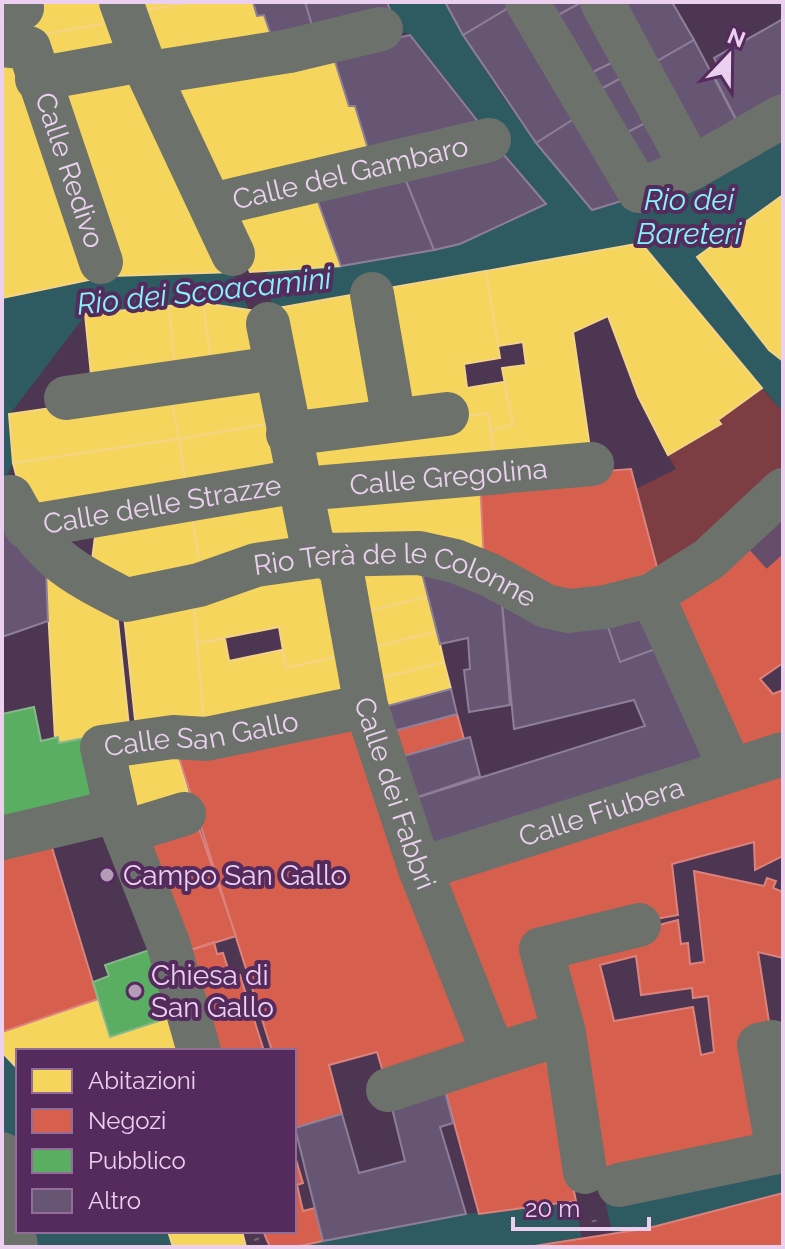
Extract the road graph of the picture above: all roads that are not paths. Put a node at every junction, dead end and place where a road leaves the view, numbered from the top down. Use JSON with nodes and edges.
{"nodes":[{"id":1,"x":121,"y":2,"type":"edge"},
{"id":2,"x":527,"y":2,"type":"edge"},
{"id":3,"x":602,"y":2,"type":"edge"},
{"id":4,"x":381,"y":29,"type":"dead end"},
{"id":5,"x":21,"y":37,"type":"edge"},
{"id":6,"x":146,"y":67,"type":"junction"},
{"id":7,"x":783,"y":116,"type":"edge"},
{"id":8,"x":489,"y":140,"type":"dead end"},
{"id":9,"x":692,"y":168,"type":"junction"},
{"id":10,"x":212,"y":205,"type":"junction"},
{"id":11,"x":233,"y":254,"type":"dead end"},
{"id":12,"x":101,"y":262,"type":"dead end"},
{"id":13,"x":372,"y":294,"type":"dead end"},
{"id":14,"x":268,"y":324,"type":"dead end"},
{"id":15,"x":275,"y":368,"type":"junction"},
{"id":16,"x":66,"y":398,"type":"dead end"},
{"id":17,"x":447,"y":414,"type":"dead end"},
{"id":18,"x":394,"y":420,"type":"junction"},
{"id":19,"x":288,"y":434,"type":"junction"},
{"id":20,"x":592,"y":464,"type":"dead end"},
{"id":21,"x":301,"y":485,"type":"junction"},
{"id":22,"x":18,"y":512,"type":"joint"},
{"id":23,"x":766,"y":513,"type":"edge"},
{"id":24,"x":326,"y":555,"type":"junction"},
{"id":25,"x":652,"y":595,"type":"junction"},
{"id":26,"x":366,"y":706,"type":"junction"},
{"id":27,"x":783,"y":754,"type":"edge"},
{"id":28,"x":731,"y":770,"type":"junction"},
{"id":29,"x":184,"y":814,"type":"dead end"},
{"id":30,"x":121,"y":822,"type":"junction"},
{"id":31,"x":2,"y":838,"type":"edge"},
{"id":32,"x":420,"y":869,"type":"junction"},
{"id":33,"x":639,"y":925,"type":"dead end"},
{"id":34,"x":564,"y":1033,"type":"junction"},
{"id":35,"x":772,"y":1042,"type":"dead end"},
{"id":36,"x":198,"y":1049,"type":"edge"},
{"id":37,"x":494,"y":1055,"type":"junction"},
{"id":38,"x":388,"y":1090,"type":"dead end"},
{"id":39,"x":2,"y":1154,"type":"edge"},
{"id":40,"x":16,"y":1247,"type":"edge"}],
"edges":[{"from":1,"to":6,"type":"street"},
{"from":2,"to":9,"type":"street"},
{"from":3,"to":9,"type":"street"},
{"from":4,"to":6,"type":"street"},
{"from":5,"to":6,"type":"street"},
{"from":5,"to":12,"type":"street","name":"Calle Redivo"},
{"from":6,"to":10,"type":"street"},
{"from":7,"to":9,"type":"street"},
{"from":8,"to":10,"type":"street","name":"Calle del Gambaro"},
{"from":10,"to":11,"type":"street"},
{"from":13,"to":18,"type":"street"},
{"from":14,"to":15,"type":"street","name":"Calle dei Fabbri"},
{"from":15,"to":16,"type":"street"},
{"from":15,"to":19,"type":"street","name":"Calle dei Fabbri"},
{"from":17,"to":18,"type":"street"},
{"from":18,"to":19,"type":"street"},
{"from":19,"to":21,"type":"street","name":"Calle dei Fabbri"},
{"from":20,"to":21,"type":"street","name":"Calle Gregolina"},
{"from":21,"to":22,"type":"street","name":"Calle delle Strazze"},
{"from":21,"to":24,"type":"street","name":"Calle dei Fabbri"},
{"from":22,"to":24,"type":"street","name":"Rio Terà de le Colonne"},
{"from":23,"to":25,"type":"street","name":"Rio Terà de le Colonne"},
{"from":24,"to":25,"type":"street","name":"Rio Terà de le Colonne"},
{"from":24,"to":26,"type":"street","name":"Calle dei Fabbri"},
{"from":25,"to":28,"type":"street"},
{"from":26,"to":30,"type":"street","name":"Calle San Gallo"},
{"from":26,"to":32,"type":"street","name":"Calle dei Fabbri"},
{"from":27,"to":28,"type":"street","name":"Calle Fiubera"},
{"from":28,"to":32,"type":"street","name":"Calle Fiubera"},
{"from":29,"to":30,"type":"street"},
{"from":30,"to":31,"type":"street"},
{"from":30,"to":36,"type":"street"},
{"from":32,"to":37,"type":"street","name":"Calle dei Fabbri"},
{"from":33,"to":34,"type":"street"},
{"from":34,"to":35,"type":"street"},
{"from":34,"to":37,"type":"street"},
{"from":37,"to":38,"type":"street"},
{"from":39,"to":40,"type":"street"}]}
